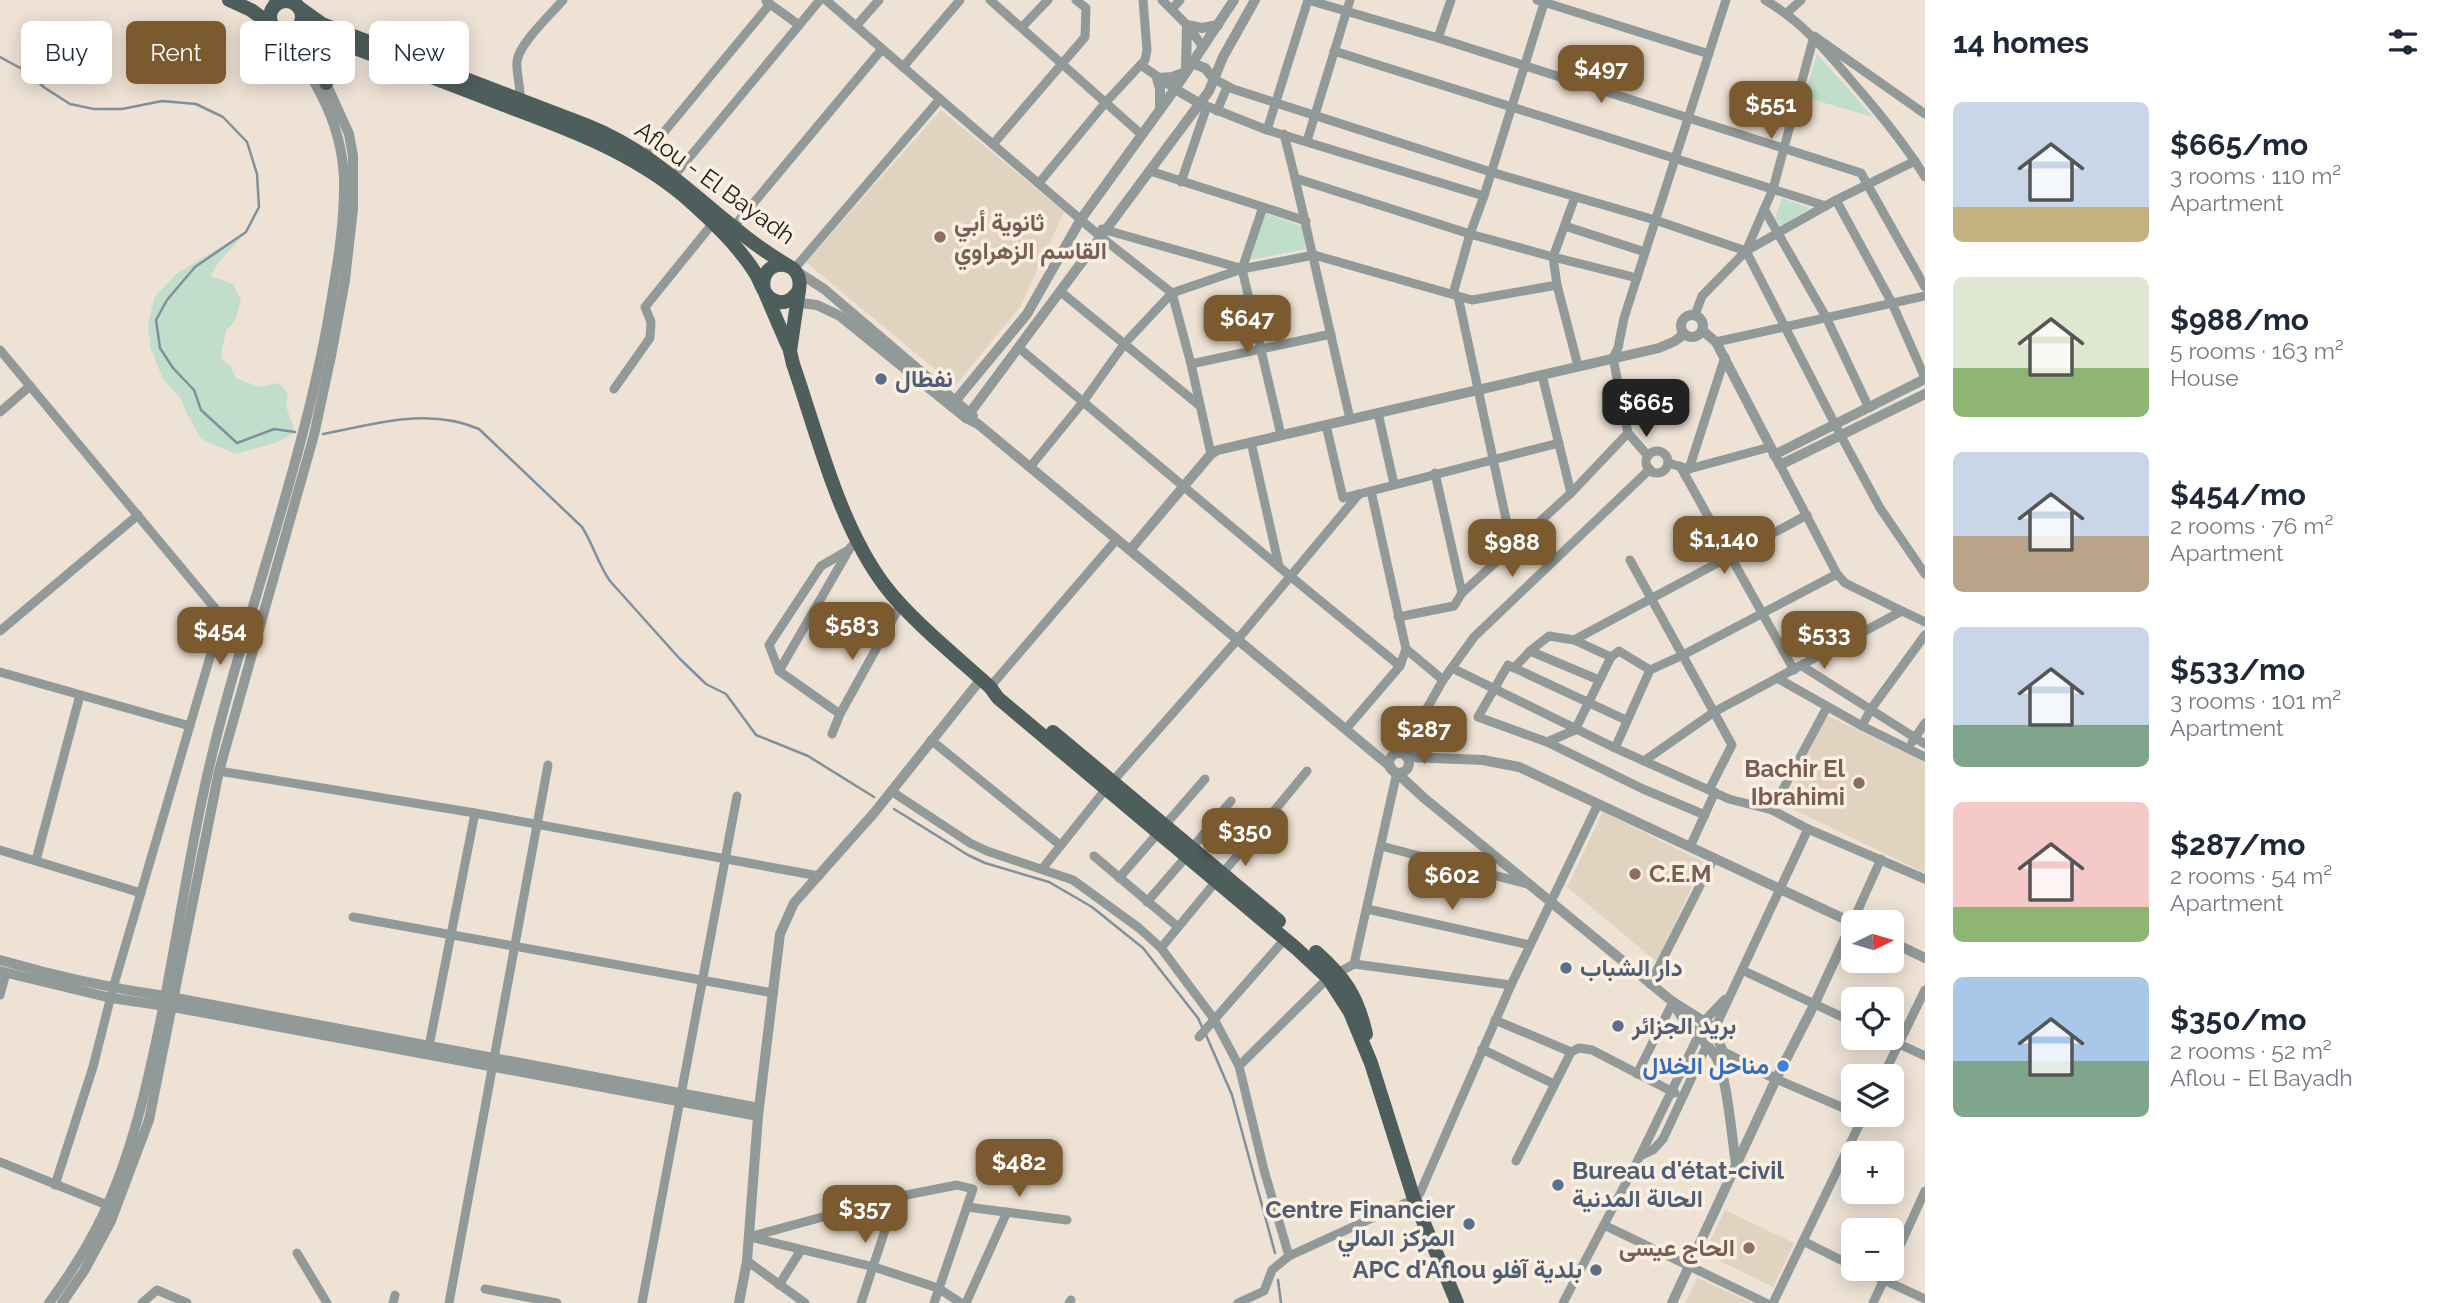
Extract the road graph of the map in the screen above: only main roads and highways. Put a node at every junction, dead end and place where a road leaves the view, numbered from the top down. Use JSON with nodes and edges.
{"nodes":[{"id":1,"x":229,"y":0,"type":"edge"},
{"id":2,"x":287,"y":14,"type":"edge"},
{"id":3,"x":355,"y":48,"type":"edge"},
{"id":4,"x":730,"y":232,"type":"junction"},
{"id":5,"x":794,"y":269,"type":"junction"},
{"id":6,"x":765,"y":293,"type":"junction"},
{"id":7,"x":794,"y":298,"type":"junction"},
{"id":8,"x":790,"y":351,"type":"junction"},
{"id":9,"x":1218,"y":877,"type":"junction"},
{"id":10,"x":1333,"y":975,"type":"junction"},
{"id":11,"x":1457,"y":1303,"type":"edge"}],
"edges":[{"from":1,"to":2,"type":"main road","name":"Aflou - El Bayadh"},
{"from":2,"to":4,"type":"main road","name":"Aflou - El Bayadh"},
{"from":3,"to":4,"type":"main road","name":"Aflou - El Bayadh"},
{"from":4,"to":5,"type":"main road","name":"Aflou - El Bayadh"},
{"from":4,"to":6,"type":"main road","name":"Aflou - El Bayadh"},
{"from":5,"to":6,"type":"main road"},
{"from":5,"to":7,"type":"main road"},
{"from":6,"to":7,"type":"main road"},
{"from":6,"to":8,"type":"main road","name":"Aflou - El Bayadh"},
{"from":7,"to":8,"type":"main road"},
{"from":8,"to":9,"type":"main road"},
{"from":9,"to":10,"type":"main road"},
{"from":9,"to":10,"type":"main road"},
{"from":10,"to":11,"type":"main road"}]}
